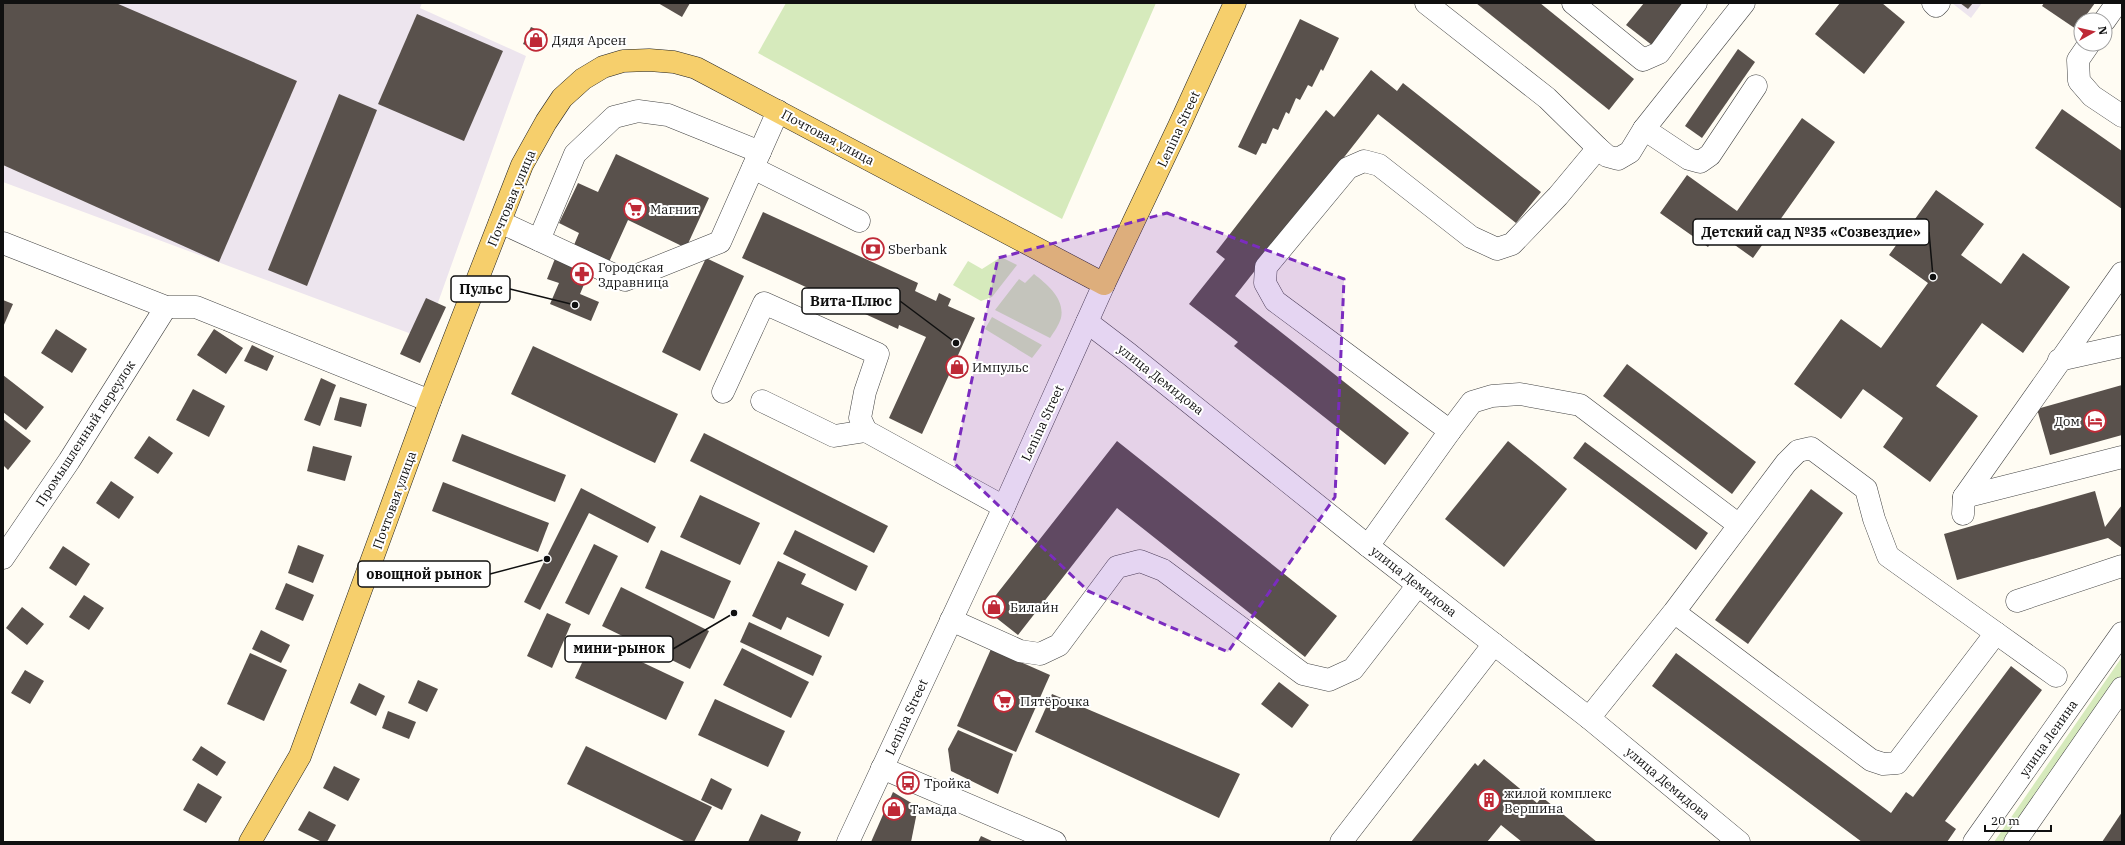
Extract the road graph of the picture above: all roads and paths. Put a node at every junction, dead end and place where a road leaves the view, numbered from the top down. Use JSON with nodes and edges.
{"nodes":[{"id":1,"x":1235,"y":3,"type":"edge"},
{"id":2,"x":1426,"y":3,"type":"edge"},
{"id":3,"x":1696,"y":3,"type":"edge"},
{"id":4,"x":1744,"y":3,"type":"edge"},
{"id":5,"x":1932,"y":3,"type":"edge"},
{"id":6,"x":1939,"y":3,"type":"edge"},
{"id":7,"x":2117,"y":3,"type":"edge"},
{"id":8,"x":1581,"y":6,"type":"edge"},
{"id":9,"x":2111,"y":12,"type":"edge"},
{"id":10,"x":2084,"y":52,"type":"edge"},
{"id":11,"x":1756,"y":86,"type":"dead end"},
{"id":12,"x":778,"y":111,"type":"junction"},
{"id":13,"x":2122,"y":116,"type":"edge"},
{"id":14,"x":1644,"y":129,"type":"junction"},
{"id":15,"x":1598,"y":148,"type":"junction"},
{"id":16,"x":757,"y":160,"type":"junction"},
{"id":17,"x":859,"y":221,"type":"dead end"},
{"id":18,"x":500,"y":222,"type":"junction"},
{"id":19,"x":539,"y":240,"type":"junction"},
{"id":20,"x":3,"y":243,"type":"edge"},
{"id":21,"x":2122,"y":273,"type":"edge"},
{"id":22,"x":1104,"y":284,"type":"junction"},
{"id":23,"x":166,"y":307,"type":"junction"},
{"id":24,"x":1087,"y":322,"type":"junction"},
{"id":25,"x":2122,"y":346,"type":"edge"},
{"id":26,"x":2059,"y":360,"type":"junction"},
{"id":27,"x":722,"y":392,"type":"dead end"},
{"id":28,"x":430,"y":401,"type":"junction"},
{"id":29,"x":762,"y":401,"type":"dead end"},
{"id":30,"x":866,"y":431,"type":"junction"},
{"id":31,"x":1450,"y":431,"type":"junction"},
{"id":32,"x":2122,"y":457,"type":"edge"},
{"id":33,"x":1004,"y":507,"type":"junction"},
{"id":34,"x":1739,"y":525,"type":"junction"},
{"id":35,"x":1368,"y":546,"type":"junction"},
{"id":36,"x":3,"y":558,"type":"edge"},
{"id":37,"x":2122,"y":566,"type":"edge"},
{"id":38,"x":1418,"y":585,"type":"junction"},
{"id":39,"x":2017,"y":601,"type":"dead end"},
{"id":40,"x":1674,"y":612,"type":"junction"},
{"id":41,"x":951,"y":620,"type":"junction"},
{"id":42,"x":1996,"y":633,"type":"junction"},
{"id":43,"x":2122,"y":633,"type":"edge"},
{"id":44,"x":1494,"y":644,"type":"junction"},
{"id":45,"x":2056,"y":676,"type":"dead end"},
{"id":46,"x":2122,"y":688,"type":"edge"},
{"id":47,"x":1589,"y":718,"type":"junction"},
{"id":48,"x":882,"y":768,"type":"junction"},
{"id":49,"x":250,"y":842,"type":"edge"},
{"id":50,"x":848,"y":842,"type":"edge"},
{"id":51,"x":1055,"y":842,"type":"edge"},
{"id":52,"x":1341,"y":842,"type":"edge"},
{"id":53,"x":1739,"y":842,"type":"edge"},
{"id":54,"x":1974,"y":842,"type":"edge"},
{"id":55,"x":2015,"y":842,"type":"edge"}],
"edges":[{"from":1,"to":22,"type":"main road","name":"Lenina Street"},
{"from":2,"to":15,"type":"street"},
{"from":3,"to":8,"type":"street"},
{"from":4,"to":14,"type":"street"},
{"from":5,"to":6,"type":"street"},
{"from":7,"to":9,"type":"street"},
{"from":10,"to":13,"type":"street"},
{"from":11,"to":14,"type":"street"},
{"from":12,"to":16,"type":"street"},
{"from":12,"to":18,"type":"main road","name":"Почтовая улица"},
{"from":12,"to":22,"type":"main road","name":"Почтовая улица"},
{"from":14,"to":15,"type":"street"},
{"from":15,"to":31,"type":"street"},
{"from":16,"to":17,"type":"street"},
{"from":16,"to":19,"type":"street"},
{"from":16,"to":19,"type":"street"},
{"from":18,"to":19,"type":"street"},
{"from":18,"to":28,"type":"main road","name":"Почтовая улица"},
{"from":20,"to":23,"type":"street"},
{"from":21,"to":26,"type":"street"},
{"from":22,"to":24,"type":"street","name":"Lenina Street"},
{"from":23,"to":28,"type":"street"},
{"from":23,"to":36,"type":"street","name":"Промышленный переулок"},
{"from":24,"to":33,"type":"street","name":"Lenina Street"},
{"from":24,"to":35,"type":"street","name":"улица Демидова"},
{"from":25,"to":26,"type":"street"},
{"from":26,"to":32,"type":"street"},
{"from":27,"to":30,"type":"street"},
{"from":28,"to":49,"type":"main road","name":"Почтовая улица"},
{"from":29,"to":30,"type":"street"},
{"from":30,"to":33,"type":"street"},
{"from":31,"to":34,"type":"street"},
{"from":31,"to":35,"type":"street"},
{"from":33,"to":41,"type":"street","name":"Lenina Street"},
{"from":34,"to":40,"type":"street"},
{"from":34,"to":42,"type":"street"},
{"from":35,"to":38,"type":"street","name":"улица Демидова"},
{"from":37,"to":39,"type":"street"},
{"from":38,"to":41,"type":"street"},
{"from":38,"to":44,"type":"street","name":"улица Демидова"},
{"from":40,"to":42,"type":"street"},
{"from":40,"to":47,"type":"street"},
{"from":41,"to":48,"type":"street","name":"Lenina Street"},
{"from":42,"to":45,"type":"street"},
{"from":43,"to":54,"type":"street","name":"улица Ленина"},
{"from":44,"to":47,"type":"street","name":"улица Демидова"},
{"from":44,"to":52,"type":"street"},
{"from":46,"to":55,"type":"street"},
{"from":47,"to":53,"type":"street","name":"улица Демидова"},
{"from":48,"to":50,"type":"street","name":"Lenina Street"},
{"from":48,"to":51,"type":"street"}]}
